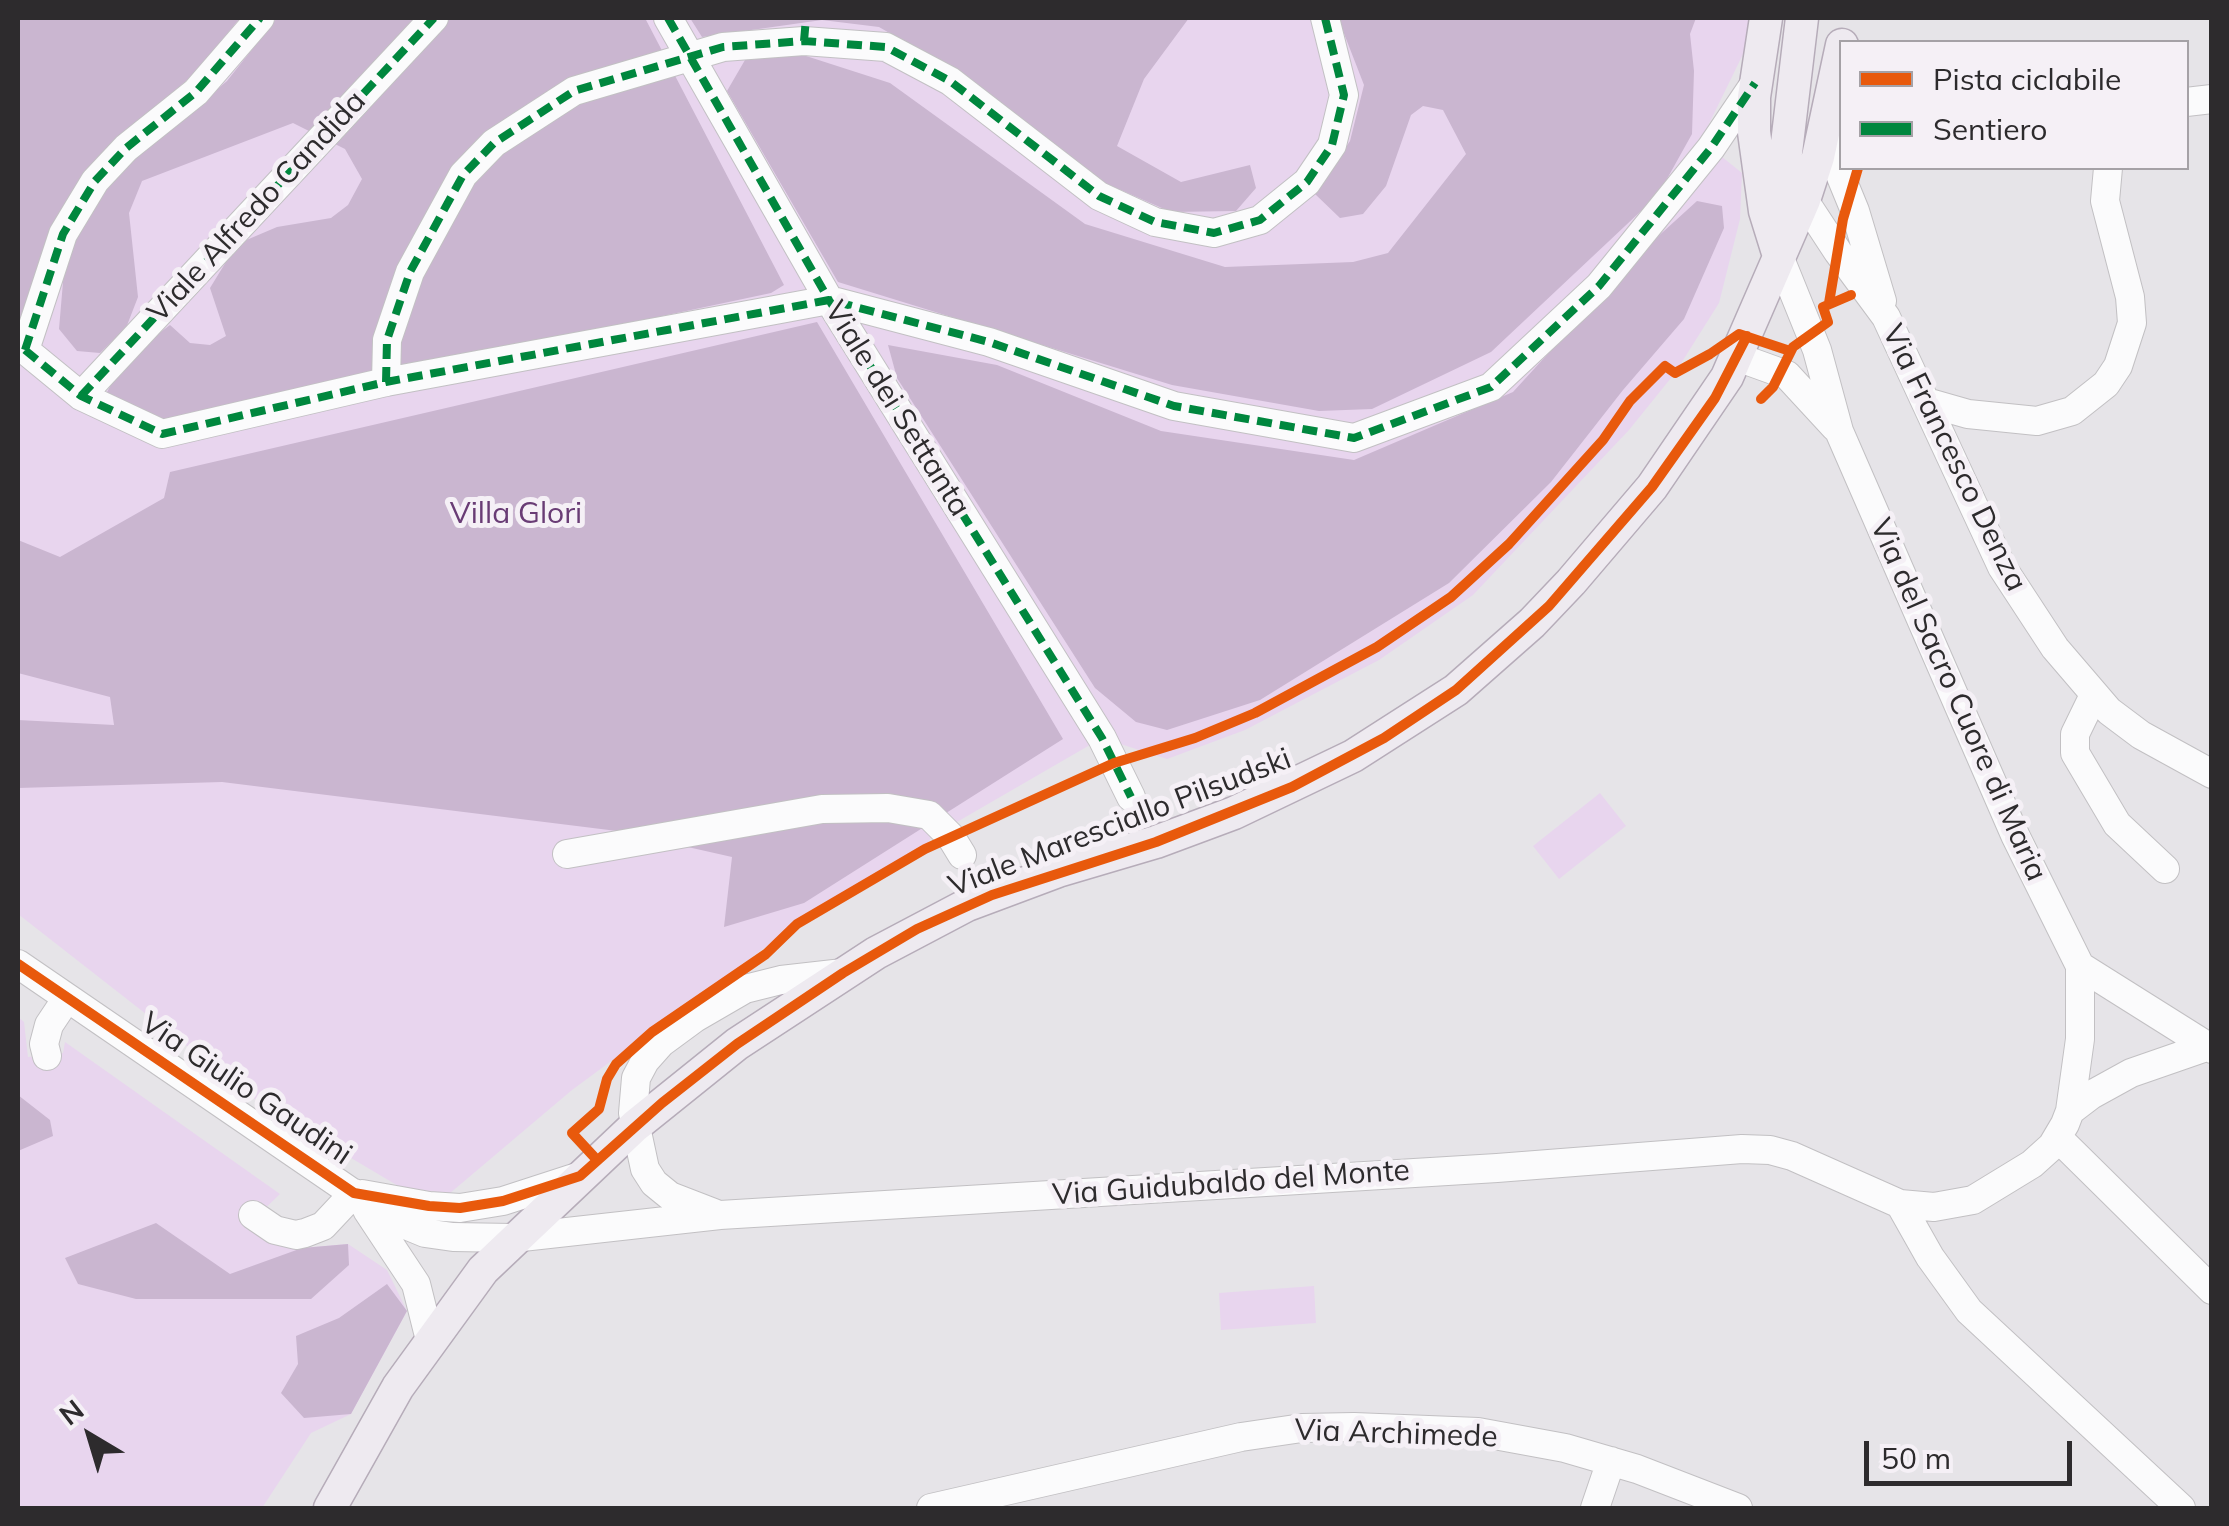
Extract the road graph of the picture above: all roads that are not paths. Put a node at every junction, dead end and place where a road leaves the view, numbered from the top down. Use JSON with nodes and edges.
{"nodes":[{"id":1,"x":260,"y":18,"type":"edge"},
{"id":2,"x":434,"y":18,"type":"edge"},
{"id":3,"x":668,"y":18,"type":"edge"},
{"id":4,"x":1325,"y":18,"type":"edge"},
{"id":5,"x":1802,"y":18,"type":"edge"},
{"id":6,"x":1767,"y":22,"type":"edge"},
{"id":7,"x":805,"y":29,"type":"edge"},
{"id":8,"x":690,"y":57,"type":"junction"},
{"id":9,"x":1839,"y":58,"type":"edge"},
{"id":10,"x":1755,"y":83,"type":"junction"},
{"id":11,"x":1821,"y":145,"type":"junction"},
{"id":12,"x":1770,"y":167,"type":"junction"},
{"id":13,"x":2108,"y":170,"type":"edge"},
{"id":14,"x":1804,"y":200,"type":"junction"},
{"id":15,"x":1780,"y":256,"type":"junction"},
{"id":16,"x":829,"y":300,"type":"junction"},
{"id":17,"x":1886,"y":317,"type":"junction"},
{"id":18,"x":21,"y":350,"type":"edge"},
{"id":19,"x":1737,"y":357,"type":"junction"},
{"id":20,"x":386,"y":382,"type":"junction"},
{"id":21,"x":80,"y":396,"type":"junction"},
{"id":22,"x":1926,"y":402,"type":"junction"},
{"id":23,"x":1839,"y":432,"type":"junction"},
{"id":24,"x":2093,"y":697,"type":"junction"},
{"id":25,"x":2212,"y":774,"type":"edge"},
{"id":26,"x":1131,"y":798,"type":"dead end"},
{"id":27,"x":567,"y":854,"type":"dead end"},
{"id":28,"x":962,"y":855,"type":"dead end"},
{"id":29,"x":2164,"y":870,"type":"dead end"},
{"id":30,"x":18,"y":964,"type":"edge"},
{"id":31,"x":2080,"y":966,"type":"junction"},
{"id":32,"x":843,"y":973,"type":"junction"},
{"id":33,"x":67,"y":998,"type":"junction"},
{"id":34,"x":2208,"y":1048,"type":"edge"},
{"id":35,"x":47,"y":1056,"type":"dead end"},
{"id":36,"x":2070,"y":1112,"type":"junction"},
{"id":37,"x":635,"y":1126,"type":"junction"},
{"id":38,"x":2058,"y":1138,"type":"junction"},
{"id":39,"x":580,"y":1176,"type":"junction"},
{"id":40,"x":354,"y":1192,"type":"junction"},
{"id":41,"x":1900,"y":1204,"type":"junction"},
{"id":42,"x":254,"y":1215,"type":"dead end"},
{"id":43,"x":720,"y":1215,"type":"junction"},
{"id":44,"x":513,"y":1238,"type":"junction"},
{"id":45,"x":2212,"y":1290,"type":"edge"},
{"id":46,"x":430,"y":1340,"type":"junction"},
{"id":47,"x":1612,"y":1461,"type":"junction"},
{"id":48,"x":330,"y":1508,"type":"edge"},
{"id":49,"x":930,"y":1508,"type":"edge"},
{"id":50,"x":1595,"y":1508,"type":"edge"},
{"id":51,"x":1738,"y":1508,"type":"edge"},
{"id":52,"x":2181,"y":1508,"type":"edge"}],
"edges":[{"from":1,"to":18,"type":"street"},
{"from":2,"to":21,"type":"street","name":"Viale Alfredo Candida"},
{"from":3,"to":8,"type":"street","name":"Viale dei Settanta"},
{"from":4,"to":7,"type":"street"},
{"from":5,"to":12,"type":"main road"},
{"from":6,"to":10,"type":"main road"},
{"from":7,"to":8,"type":"street"},
{"from":8,"to":16,"type":"street","name":"Viale dei Settanta"},
{"from":8,"to":20,"type":"street"},
{"from":9,"to":11,"type":"main road","name":"Viale Maresciallo Pilsudski"},
{"from":10,"to":12,"type":"main road"},
{"from":10,"to":16,"type":"street"},
{"from":11,"to":12,"type":"main road"},
{"from":11,"to":14,"type":"main road","name":"Viale Maresciallo Pilsudski"},
{"from":11,"to":17,"type":"street"},
{"from":12,"to":14,"type":"street","name":"Via Francesco Denza"},
{"from":12,"to":15,"type":"main road"},
{"from":13,"to":22,"type":"street"},
{"from":14,"to":15,"type":"main road","name":"Viale Maresciallo Pilsudski"},
{"from":14,"to":17,"type":"street","name":"Via Francesco Denza"},
{"from":15,"to":19,"type":"main road","name":"Viale Maresciallo Pilsudski"},
{"from":15,"to":23,"type":"street","name":"Via del Sacro Cuore di Maria"},
{"from":16,"to":20,"type":"street"},
{"from":16,"to":26,"type":"street","name":"Viale dei Settanta"},
{"from":17,"to":22,"type":"street","name":"Via Francesco Denza"},
{"from":18,"to":21,"type":"street"},
{"from":19,"to":23,"type":"street","name":"Via del Sacro Cuore di Maria"},
{"from":19,"to":32,"type":"main road","name":"Viale Maresciallo Pilsudski"},
{"from":20,"to":21,"type":"street"},
{"from":22,"to":24,"type":"street","name":"Via Francesco Denza"},
{"from":23,"to":31,"type":"street","name":"Via del Sacro Cuore di Maria"},
{"from":24,"to":25,"type":"street","name":"Via Francesco Denza"},
{"from":24,"to":29,"type":"street"},
{"from":27,"to":28,"type":"street"},
{"from":30,"to":33,"type":"street","name":"Via Giulio Gaudini"},
{"from":31,"to":34,"type":"street"},
{"from":31,"to":36,"type":"street"},
{"from":32,"to":37,"type":"main road","name":"Viale Maresciallo Pilsudski"},
{"from":32,"to":37,"type":"street","name":"Viale Maresciallo Pilsudski"},
{"from":33,"to":35,"type":"street"},
{"from":33,"to":40,"type":"street","name":"Via Giulio Gaudini"},
{"from":34,"to":36,"type":"street"},
{"from":36,"to":38,"type":"street"},
{"from":37,"to":39,"type":"main road","name":"Viale Maresciallo Pilsudski"},
{"from":37,"to":43,"type":"street","name":"Via Guidubaldo del Monte"},
{"from":38,"to":41,"type":"street"},
{"from":38,"to":45,"type":"street"},
{"from":39,"to":40,"type":"street","name":"Via Giulio Gaudini"},
{"from":39,"to":44,"type":"main road","name":"Viale Maresciallo Pilsudski"},
{"from":40,"to":42,"type":"street"},
{"from":40,"to":44,"type":"street","name":"Via Giulio Gaudini"},
{"from":40,"to":46,"type":"street","name":"Via Giulio Gaudini"},
{"from":41,"to":43,"type":"street","name":"Via Guidubaldo del Monte"},
{"from":41,"to":52,"type":"street"},
{"from":43,"to":44,"type":"street","name":"Via Guidubaldo del Monte"},
{"from":44,"to":46,"type":"main road","name":"Viale Maresciallo Pilsudski"},
{"from":46,"to":48,"type":"main road","name":"Viale Maresciallo Pilsudski"},
{"from":47,"to":49,"type":"street","name":"Via Archimede"},
{"from":47,"to":50,"type":"street"},
{"from":47,"to":51,"type":"street","name":"Via Archimede"}]}
